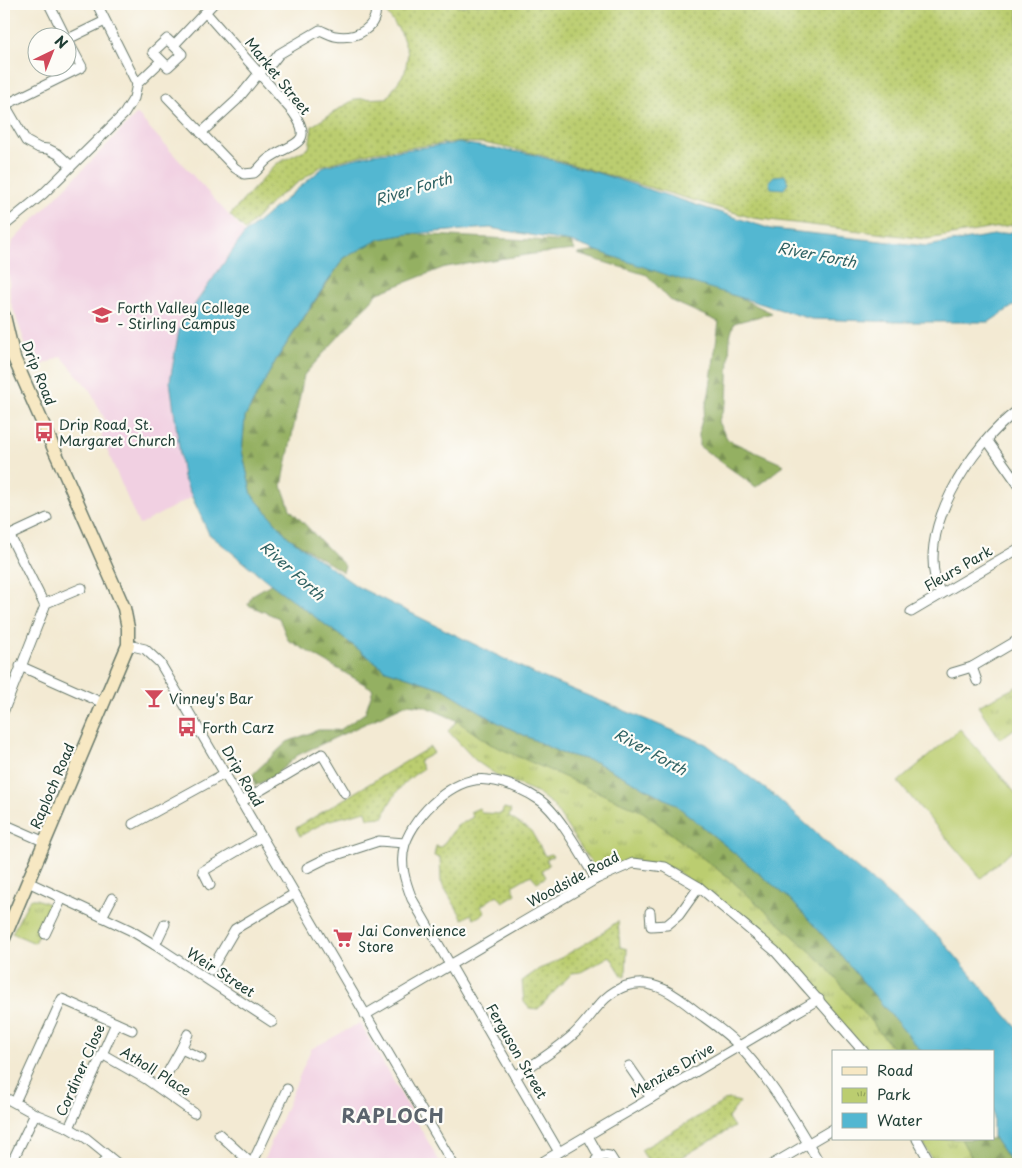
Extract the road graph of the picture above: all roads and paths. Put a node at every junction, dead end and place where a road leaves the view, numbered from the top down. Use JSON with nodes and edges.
{"nodes":[{"id":1,"x":49,"y":4,"type":"edge"},
{"id":2,"x":97,"y":4,"type":"edge"},
{"id":3,"x":213,"y":4,"type":"edge"},
{"id":4,"x":375,"y":4,"type":"edge"},
{"id":5,"x":206,"y":13,"type":"junction"},
{"id":6,"x":105,"y":21,"type":"junction"},
{"id":7,"x":61,"y":28,"type":"edge"},
{"id":8,"x":78,"y":34,"type":"edge"},
{"id":9,"x":174,"y":45,"type":"junction"},
{"id":10,"x":78,"y":60,"type":"edge"},
{"id":11,"x":161,"y":61,"type":"junction"},
{"id":12,"x":78,"y":69,"type":"edge"},
{"id":13,"x":260,"y":72,"type":"junction"},
{"id":14,"x":60,"y":78,"type":"edge"},
{"id":15,"x":137,"y":84,"type":"junction"},
{"id":16,"x":167,"y":97,"type":"dead end"},
{"id":17,"x":201,"y":133,"type":"junction"},
{"id":18,"x":71,"y":166,"type":"junction"},
{"id":19,"x":4,"y":226,"type":"edge"},
{"id":20,"x":4,"y":316,"type":"edge"},
{"id":21,"x":1018,"y":410,"type":"edge"},
{"id":22,"x":988,"y":440,"type":"junction"},
{"id":23,"x":1018,"y":484,"type":"edge"},
{"id":24,"x":47,"y":518,"type":"dead end"},
{"id":25,"x":7,"y":537,"type":"edge"},
{"id":26,"x":1018,"y":549,"type":"edge"},
{"id":27,"x":82,"y":588,"type":"dead end"},
{"id":28,"x":941,"y":594,"type":"junction"},
{"id":29,"x":44,"y":604,"type":"junction"},
{"id":30,"x":911,"y":612,"type":"dead end"},
{"id":31,"x":1018,"y":640,"type":"edge"},
{"id":32,"x":128,"y":645,"type":"junction"},
{"id":33,"x":20,"y":666,"type":"junction"},
{"id":34,"x":972,"y":667,"type":"junction"},
{"id":35,"x":952,"y":674,"type":"dead end"},
{"id":36,"x":977,"y":681,"type":"dead end"},
{"id":37,"x":103,"y":703,"type":"junction"},
{"id":38,"x":4,"y":710,"type":"edge"},
{"id":39,"x":224,"y":774,"type":"junction"},
{"id":40,"x":345,"y":793,"type":"dead end"},
{"id":41,"x":241,"y":802,"type":"junction"},
{"id":42,"x":4,"y":824,"type":"edge"},
{"id":43,"x":133,"y":824,"type":"dead end"},
{"id":44,"x":261,"y":837,"type":"junction"},
{"id":45,"x":45,"y":842,"type":"junction"},
{"id":46,"x":405,"y":843,"type":"junction"},
{"id":47,"x":307,"y":868,"type":"dead end"},
{"id":48,"x":596,"y":879,"type":"junction"},
{"id":49,"x":28,"y":882,"type":"junction"},
{"id":50,"x":210,"y":885,"type":"dead end"},
{"id":51,"x":700,"y":887,"type":"junction"},
{"id":52,"x":294,"y":894,"type":"junction"},
{"id":53,"x":62,"y":898,"type":"junction"},
{"id":54,"x":112,"y":898,"type":"dead end"},
{"id":55,"x":650,"y":912,"type":"dead end"},
{"id":56,"x":102,"y":917,"type":"junction"},
{"id":57,"x":165,"y":924,"type":"dead end"},
{"id":58,"x":45,"y":934,"type":"dead end"},
{"id":59,"x":4,"y":938,"type":"edge"},
{"id":60,"x":156,"y":946,"type":"junction"},
{"id":61,"x":450,"y":965,"type":"junction"},
{"id":62,"x":211,"y":970,"type":"dead end"},
{"id":63,"x":819,"y":999,"type":"junction"},
{"id":64,"x":365,"y":1014,"type":"junction"},
{"id":65,"x":272,"y":1022,"type":"dead end"},
{"id":66,"x":116,"y":1023,"type":"junction"},
{"id":67,"x":132,"y":1030,"type":"dead end"},
{"id":68,"x":188,"y":1034,"type":"dead end"},
{"id":69,"x":740,"y":1046,"type":"junction"},
{"id":70,"x":181,"y":1049,"type":"junction"},
{"id":71,"x":862,"y":1050,"type":"edge"},
{"id":72,"x":102,"y":1054,"type":"junction"},
{"id":73,"x":201,"y":1058,"type":"dead end"},
{"id":74,"x":629,"y":1066,"type":"dead end"},
{"id":75,"x":516,"y":1076,"type":"junction"},
{"id":76,"x":159,"y":1088,"type":"junction"},
{"id":77,"x":287,"y":1089,"type":"dead end"},
{"id":78,"x":4,"y":1097,"type":"edge"},
{"id":79,"x":651,"y":1098,"type":"junction"},
{"id":80,"x":15,"y":1102,"type":"junction"},
{"id":81,"x":194,"y":1113,"type":"dead end"},
{"id":82,"x":35,"y":1114,"type":"junction"},
{"id":83,"x":69,"y":1128,"type":"junction"},
{"id":84,"x":832,"y":1131,"type":"edge"},
{"id":85,"x":219,"y":1134,"type":"dead end"},
{"id":86,"x":588,"y":1136,"type":"junction"},
{"id":87,"x":918,"y":1140,"type":"edge"},
{"id":88,"x":808,"y":1144,"type":"junction"},
{"id":89,"x":559,"y":1152,"type":"junction"},
{"id":90,"x":108,"y":1156,"type":"junction"},
{"id":91,"x":597,"y":1160,"type":"edge"},
{"id":92,"x":11,"y":1164,"type":"edge"},
{"id":93,"x":102,"y":1164,"type":"edge"},
{"id":94,"x":118,"y":1164,"type":"edge"},
{"id":95,"x":252,"y":1164,"type":"edge"},
{"id":96,"x":453,"y":1164,"type":"edge"},
{"id":97,"x":539,"y":1164,"type":"edge"},
{"id":98,"x":615,"y":1164,"type":"edge"},
{"id":99,"x":773,"y":1164,"type":"edge"},
{"id":100,"x":820,"y":1164,"type":"edge"},
{"id":101,"x":931,"y":1164,"type":"edge"}],
"edges":[{"from":1,"to":7,"type":"street"},
{"from":2,"to":6,"type":"street"},
{"from":3,"to":5,"type":"street"},
{"from":4,"to":13,"type":"street"},
{"from":5,"to":9,"type":"street"},
{"from":5,"to":13,"type":"street","name":"Market Street"},
{"from":6,"to":8,"type":"street"},
{"from":6,"to":15,"type":"street"},
{"from":9,"to":11,"type":"street"},
{"from":9,"to":11,"type":"street"},
{"from":10,"to":12,"type":"street"},
{"from":11,"to":15,"type":"street"},
{"from":13,"to":17,"type":"street"},
{"from":13,"to":17,"type":"street","name":"Market Street"},
{"from":14,"to":18,"type":"street"},
{"from":15,"to":18,"type":"street"},
{"from":16,"to":17,"type":"street","name":"Market Street"},
{"from":18,"to":19,"type":"street"},
{"from":20,"to":32,"type":"street","name":"Drip Road"},
{"from":21,"to":22,"type":"street"},
{"from":22,"to":23,"type":"street"},
{"from":22,"to":28,"type":"street"},
{"from":24,"to":25,"type":"street"},
{"from":25,"to":29,"type":"street"},
{"from":26,"to":28,"type":"street","name":"Fleurs Park"},
{"from":27,"to":29,"type":"street"},
{"from":28,"to":30,"type":"street","name":"Fleurs Park"},
{"from":29,"to":33,"type":"street"},
{"from":31,"to":34,"type":"street"},
{"from":32,"to":37,"type":"street","name":"Raploch Road"},
{"from":32,"to":39,"type":"street","name":"Drip Road"},
{"from":33,"to":37,"type":"street"},
{"from":33,"to":38,"type":"street"},
{"from":34,"to":35,"type":"street"},
{"from":34,"to":36,"type":"street"},
{"from":37,"to":45,"type":"street","name":"Raploch Road"},
{"from":39,"to":41,"type":"street","name":"Drip Road"},
{"from":39,"to":43,"type":"street"},
{"from":40,"to":41,"type":"street"},
{"from":41,"to":44,"type":"street","name":"Drip Road"},
{"from":42,"to":45,"type":"street"},
{"from":44,"to":50,"type":"street"},
{"from":44,"to":52,"type":"street","name":"Drip Road"},
{"from":45,"to":49,"type":"street","name":"Raploch Road"},
{"from":46,"to":47,"type":"street"},
{"from":46,"to":48,"type":"street"},
{"from":46,"to":61,"type":"street","name":"Ferguson Street"},
{"from":48,"to":51,"type":"street","name":"Woodside Road"},
{"from":48,"to":61,"type":"street","name":"Woodside Road"},
{"from":49,"to":53,"type":"street","name":"Weir Street"},
{"from":49,"to":59,"type":"street","name":"Raploch Road"},
{"from":51,"to":55,"type":"street"},
{"from":51,"to":63,"type":"street","name":"Woodside Road"},
{"from":52,"to":62,"type":"street"},
{"from":52,"to":64,"type":"street","name":"Drip Road"},
{"from":53,"to":56,"type":"street","name":"Weir Street"},
{"from":53,"to":58,"type":"street"},
{"from":54,"to":56,"type":"street"},
{"from":56,"to":60,"type":"street","name":"Weir Street"},
{"from":57,"to":60,"type":"street"},
{"from":60,"to":65,"type":"street","name":"Weir Street"},
{"from":61,"to":64,"type":"street","name":"Woodside Road"},
{"from":61,"to":75,"type":"street","name":"Ferguson Street"},
{"from":63,"to":69,"type":"street","name":"Menzies Drive"},
{"from":63,"to":71,"type":"street","name":"Woodside Road"},
{"from":64,"to":96,"type":"street","name":"Drip Road"},
{"from":66,"to":67,"type":"street"},
{"from":66,"to":72,"type":"street","name":"Cordiner Close"},
{"from":66,"to":80,"type":"street"},
{"from":68,"to":70,"type":"street"},
{"from":69,"to":75,"type":"street"},
{"from":69,"to":79,"type":"street","name":"Menzies Drive"},
{"from":69,"to":88,"type":"street"},
{"from":70,"to":73,"type":"street"},
{"from":70,"to":76,"type":"street"},
{"from":72,"to":76,"type":"street","name":"Atholl Place"},
{"from":72,"to":83,"type":"street","name":"Cordiner Close"},
{"from":74,"to":79,"type":"street"},
{"from":75,"to":89,"type":"street","name":"Ferguson Street"},
{"from":76,"to":81,"type":"street","name":"Atholl Place"},
{"from":77,"to":95,"type":"street"},
{"from":78,"to":80,"type":"street"},
{"from":79,"to":86,"type":"street","name":"Menzies Drive"},
{"from":80,"to":82,"type":"street"},
{"from":82,"to":83,"type":"street"},
{"from":82,"to":92,"type":"street"},
{"from":83,"to":90,"type":"street"},
{"from":84,"to":88,"type":"street"},
{"from":85,"to":95,"type":"street"},
{"from":86,"to":89,"type":"street","name":"Menzies Drive"},
{"from":86,"to":91,"type":"street"},
{"from":87,"to":101,"type":"street"},
{"from":88,"to":99,"type":"street"},
{"from":88,"to":100,"type":"street"},
{"from":89,"to":97,"type":"street","name":"Menzies Drive"},
{"from":90,"to":93,"type":"street"},
{"from":90,"to":94,"type":"street"},
{"from":91,"to":98,"type":"street"}]}
